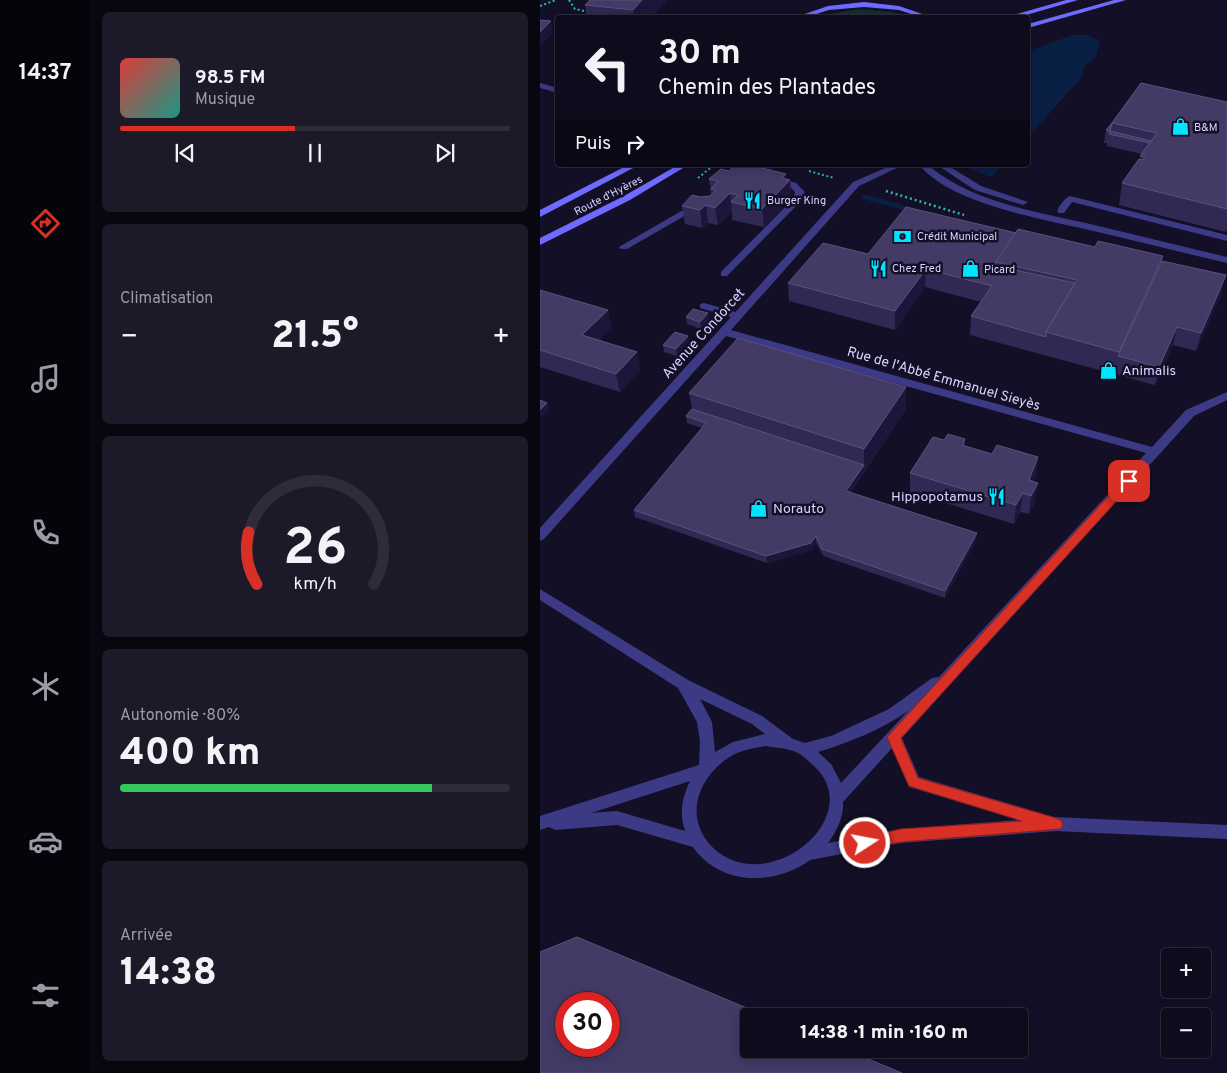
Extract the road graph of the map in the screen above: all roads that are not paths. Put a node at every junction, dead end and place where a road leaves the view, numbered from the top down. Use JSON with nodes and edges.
{"nodes":[{"id":1,"x":835,"y":0,"type":"edge"},
{"id":2,"x":884,"y":0,"type":"edge"},
{"id":3,"x":1074,"y":0,"type":"edge"},
{"id":4,"x":1122,"y":0,"type":"edge"},
{"id":5,"x":896,"y":7,"type":"junction"},
{"id":6,"x":828,"y":8,"type":"junction"},
{"id":7,"x":806,"y":15,"type":"edge"},
{"id":8,"x":921,"y":15,"type":"edge"},
{"id":9,"x":1017,"y":15,"type":"edge"},
{"id":10,"x":1030,"y":25,"type":"edge"},
{"id":11,"x":540,"y":85,"type":"edge"},
{"id":12,"x":555,"y":90,"type":"edge"},
{"id":13,"x":631,"y":167,"type":"edge"},
{"id":14,"x":681,"y":167,"type":"edge"},
{"id":15,"x":894,"y":167,"type":"edge"},
{"id":16,"x":925,"y":167,"type":"edge"},
{"id":17,"x":944,"y":167,"type":"edge"},
{"id":18,"x":768,"y":178,"type":"edge"},
{"id":19,"x":703,"y":201,"type":"edge"},
{"id":20,"x":1061,"y":212,"type":"junction"},
{"id":21,"x":540,"y":214,"type":"edge"},
{"id":22,"x":1227,"y":238,"type":"edge"},
{"id":23,"x":540,"y":242,"type":"edge"},
{"id":24,"x":624,"y":247,"type":"dead end"},
{"id":25,"x":1227,"y":252,"type":"edge"},
{"id":26,"x":1227,"y":260,"type":"edge"},
{"id":27,"x":724,"y":274,"type":"dead end"},
{"id":28,"x":704,"y":306,"type":"dead end"},
{"id":29,"x":738,"y":316,"type":"junction"},
{"id":30,"x":724,"y":332,"type":"junction"},
{"id":31,"x":1227,"y":396,"type":"edge"},
{"id":32,"x":1155,"y":452,"type":"junction"},
{"id":33,"x":540,"y":536,"type":"edge"},
{"id":34,"x":540,"y":594,"type":"edge"},
{"id":35,"x":961,"y":664,"type":"junction"},
{"id":36,"x":683,"y":684,"type":"junction"},
{"id":37,"x":894,"y":737,"type":"junction"},
{"id":38,"x":788,"y":743,"type":"junction"},
{"id":39,"x":805,"y":749,"type":"junction"},
{"id":40,"x":705,"y":768,"type":"junction"},
{"id":41,"x":837,"y":798,"type":"junction"},
{"id":42,"x":540,"y":823,"type":"edge"},
{"id":43,"x":1056,"y":824,"type":"junction"},
{"id":44,"x":1227,"y":832,"type":"edge"},
{"id":45,"x":696,"y":841,"type":"junction"},
{"id":46,"x":811,"y":853,"type":"junction"}],
"edges":[{"from":1,"to":6,"type":"main road"},
{"from":2,"to":5,"type":"main road"},
{"from":3,"to":9,"type":"main road"},
{"from":4,"to":10,"type":"main road"},
{"from":5,"to":6,"type":"main road"},
{"from":5,"to":8,"type":"main road"},
{"from":6,"to":7,"type":"main road"},
{"from":11,"to":12,"type":"street"},
{"from":13,"to":21,"type":"main road","name":"Route d'Hyères"},
{"from":14,"to":23,"type":"main road","name":"Route d'Hyères"},
{"from":15,"to":29,"type":"street","name":"Avenue Condorcet"},
{"from":16,"to":26,"type":"street"},
{"from":17,"to":20,"type":"street"},
{"from":18,"to":27,"type":"street"},
{"from":19,"to":24,"type":"street"},
{"from":20,"to":22,"type":"street"},
{"from":20,"to":25,"type":"street"},
{"from":28,"to":29,"type":"street"},
{"from":29,"to":30,"type":"street","name":"Avenue Condorcet"},
{"from":30,"to":32,"type":"street","name":"Rue de l'Abbé Emmanuel Sieyès"},
{"from":30,"to":33,"type":"street","name":"Avenue Condorcet"},
{"from":31,"to":32,"type":"street"},
{"from":32,"to":35,"type":"street"},
{"from":34,"to":36,"type":"street"},
{"from":35,"to":37,"type":"street"},
{"from":35,"to":39,"type":"street"},
{"from":36,"to":38,"type":"street"},
{"from":36,"to":40,"type":"street"},
{"from":37,"to":41,"type":"street"},
{"from":37,"to":43,"type":"street"},
{"from":38,"to":39,"type":"street"},
{"from":38,"to":40,"type":"street"},
{"from":39,"to":41,"type":"street"},
{"from":40,"to":42,"type":"street"},
{"from":40,"to":45,"type":"street"},
{"from":41,"to":46,"type":"street"},
{"from":42,"to":45,"type":"street"},
{"from":43,"to":44,"type":"street"},
{"from":43,"to":46,"type":"street"},
{"from":45,"to":46,"type":"street"}]}
